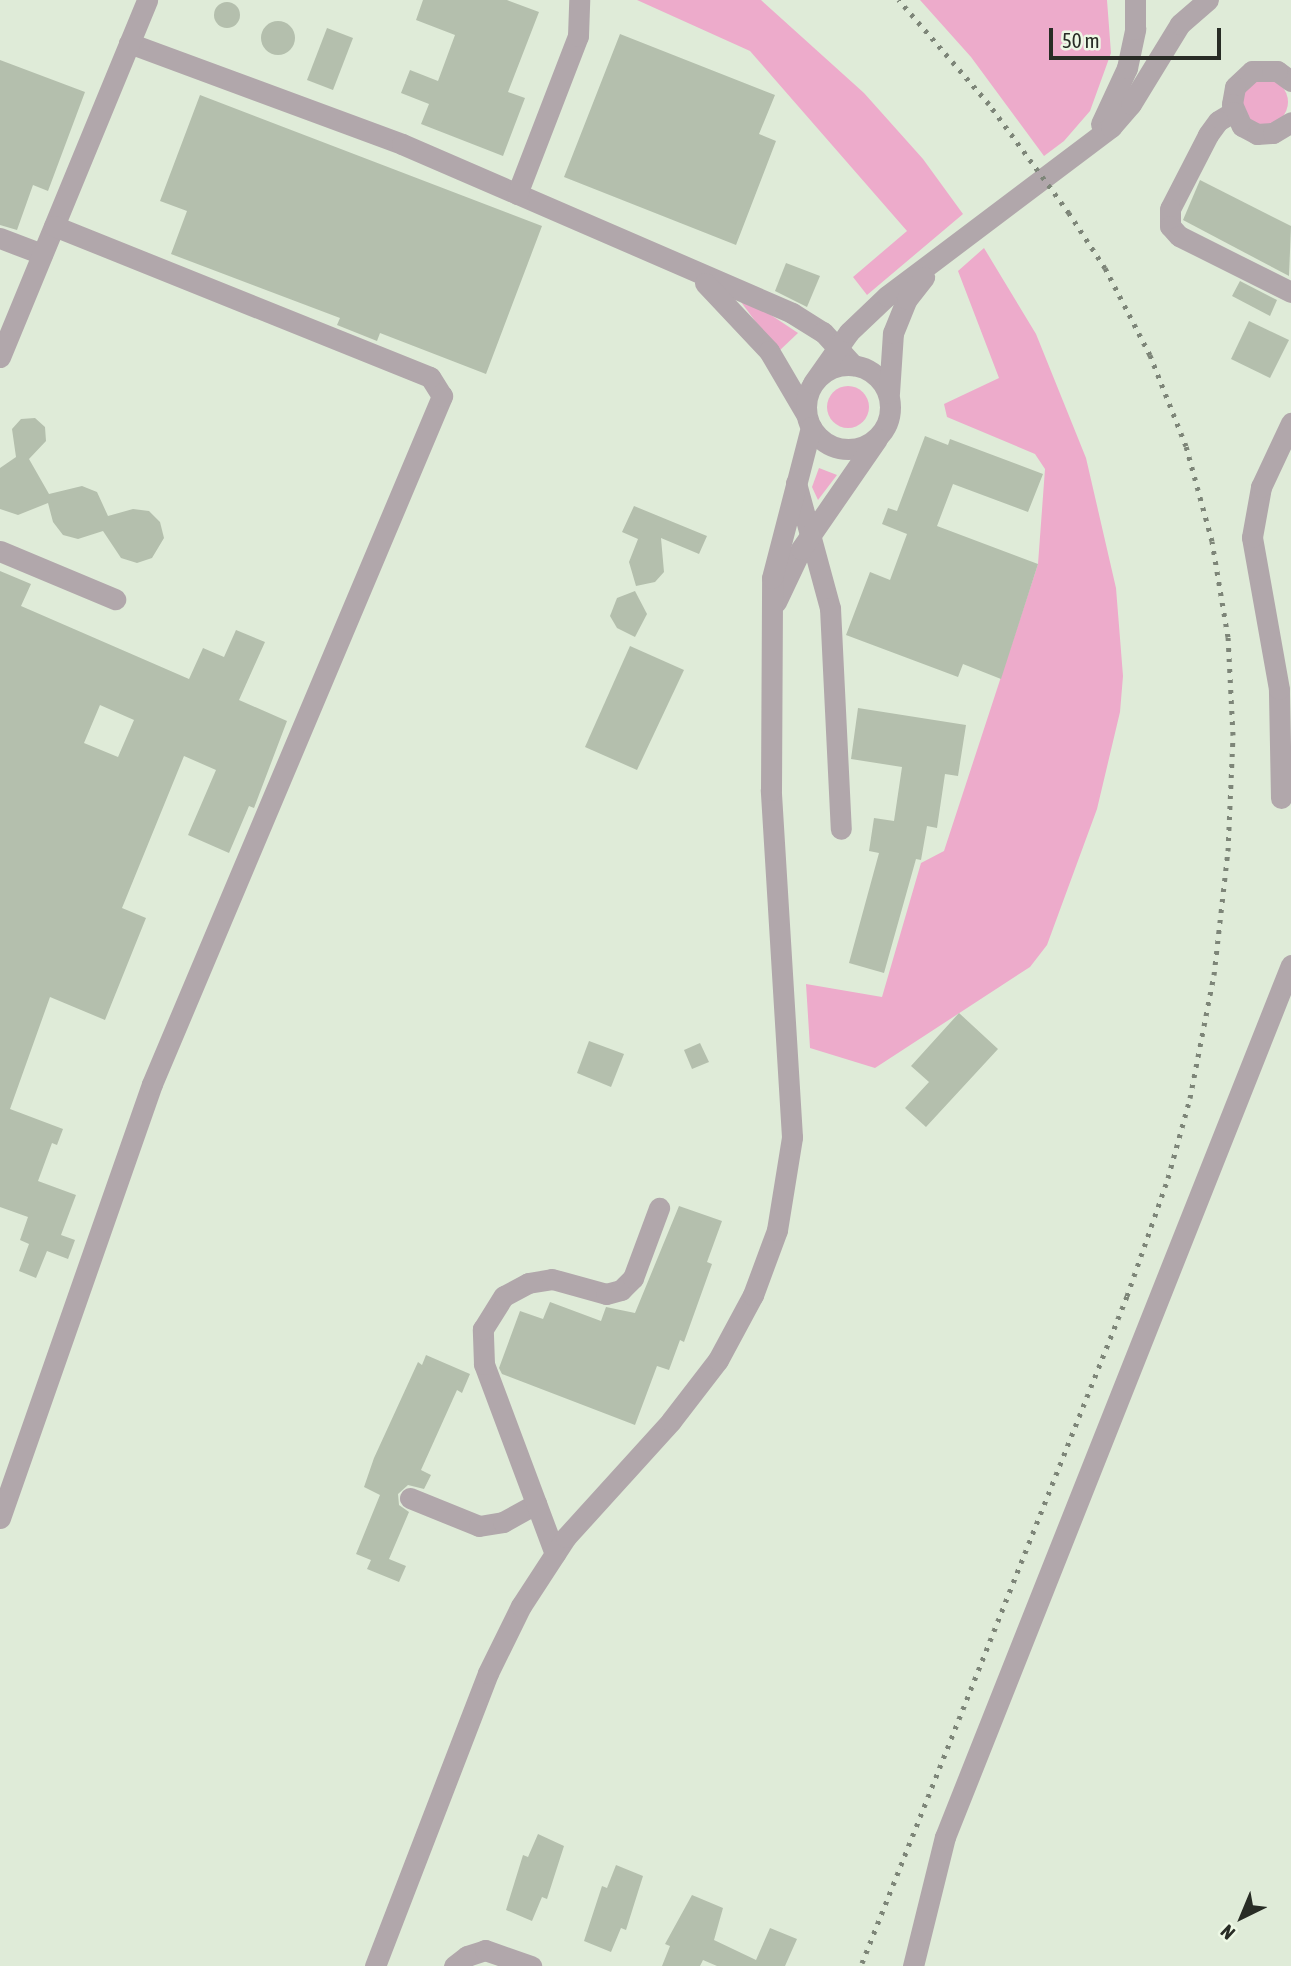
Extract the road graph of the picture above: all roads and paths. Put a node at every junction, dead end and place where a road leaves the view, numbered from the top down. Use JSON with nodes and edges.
{"nodes":[{"id":1,"x":147,"y":0,"type":"edge"},
{"id":2,"x":579,"y":0,"type":"edge"},
{"id":3,"x":1135,"y":0,"type":"edge"},
{"id":4,"x":1183,"y":0,"type":"edge"},
{"id":5,"x":1208,"y":0,"type":"edge"},
{"id":6,"x":129,"y":43,"type":"junction"},
{"id":7,"x":1164,"y":48,"type":"junction"},
{"id":8,"x":1291,"y":81,"type":"edge"},
{"id":9,"x":1233,"y":112,"type":"junction"},
{"id":10,"x":1291,"y":122,"type":"edge"},
{"id":11,"x":1068,"y":163,"type":"junction"},
{"id":12,"x":517,"y":194,"type":"junction"},
{"id":13,"x":54,"y":226,"type":"junction"},
{"id":14,"x":0,"y":238,"type":"edge"},
{"id":15,"x":950,"y":251,"type":"junction"},
{"id":16,"x":42,"y":254,"type":"junction"},
{"id":17,"x":683,"y":267,"type":"junction"},
{"id":18,"x":1291,"y":292,"type":"edge"},
{"id":19,"x":837,"y":346,"type":"junction"},
{"id":20,"x":0,"y":357,"type":"edge"},
{"id":21,"x":853,"y":365,"type":"junction"},
{"id":22,"x":813,"y":383,"type":"junction"},
{"id":23,"x":890,"y":404,"type":"junction"},
{"id":24,"x":809,"y":422,"type":"junction"},
{"id":25,"x":1291,"y":423,"type":"edge"},
{"id":26,"x":880,"y":436,"type":"junction"},
{"id":27,"x":796,"y":481,"type":"junction"},
{"id":28,"x":811,"y":535,"type":"junction"},
{"id":29,"x":0,"y":551,"type":"edge"},
{"id":30,"x":115,"y":598,"type":"dead end"},
{"id":31,"x":773,"y":610,"type":"junction"},
{"id":32,"x":1282,"y":798,"type":"dead end"},
{"id":33,"x":841,"y":829,"type":"dead end"},
{"id":34,"x":1291,"y":965,"type":"edge"},
{"id":35,"x":659,"y":1208,"type":"dead end"},
{"id":36,"x":410,"y":1498,"type":"dead end"},
{"id":37,"x":536,"y":1504,"type":"junction"},
{"id":38,"x":0,"y":1518,"type":"edge"},
{"id":39,"x":555,"y":1553,"type":"junction"},
{"id":40,"x":379,"y":1965,"type":"edge"},
{"id":41,"x":454,"y":1966,"type":"edge"},
{"id":42,"x":531,"y":1966,"type":"edge"},
{"id":43,"x":913,"y":1966,"type":"edge"}],
"edges":[{"from":1,"to":6,"type":"street"},
{"from":2,"to":12,"type":"street"},
{"from":3,"to":11,"type":"street"},
{"from":4,"to":7,"type":"street"},
{"from":5,"to":7,"type":"street"},
{"from":6,"to":12,"type":"street"},
{"from":6,"to":13,"type":"street"},
{"from":7,"to":11,"type":"street"},
{"from":8,"to":9,"type":"street"},
{"from":9,"to":10,"type":"street"},
{"from":9,"to":18,"type":"street"},
{"from":11,"to":15,"type":"street"},
{"from":12,"to":17,"type":"street"},
{"from":13,"to":16,"type":"street"},
{"from":13,"to":38,"type":"street"},
{"from":14,"to":16,"type":"street"},
{"from":15,"to":19,"type":"street"},
{"from":15,"to":23,"type":"street"},
{"from":16,"to":20,"type":"street"},
{"from":17,"to":19,"type":"street"},
{"from":17,"to":24,"type":"street"},
{"from":19,"to":21,"type":"street"},
{"from":19,"to":22,"type":"street"},
{"from":21,"to":22,"type":"street"},
{"from":21,"to":23,"type":"street"},
{"from":22,"to":24,"type":"street"},
{"from":23,"to":26,"type":"street"},
{"from":24,"to":26,"type":"street"},
{"from":24,"to":27,"type":"street"},
{"from":25,"to":32,"type":"street"},
{"from":26,"to":28,"type":"street"},
{"from":27,"to":28,"type":"street"},
{"from":27,"to":31,"type":"street"},
{"from":28,"to":31,"type":"street"},
{"from":28,"to":33,"type":"street"},
{"from":29,"to":30,"type":"street"},
{"from":31,"to":39,"type":"street"},
{"from":34,"to":43,"type":"street"},
{"from":35,"to":37,"type":"street"},
{"from":36,"to":37,"type":"street"},
{"from":37,"to":39,"type":"street"},
{"from":39,"to":40,"type":"street"},
{"from":41,"to":42,"type":"street"}]}
